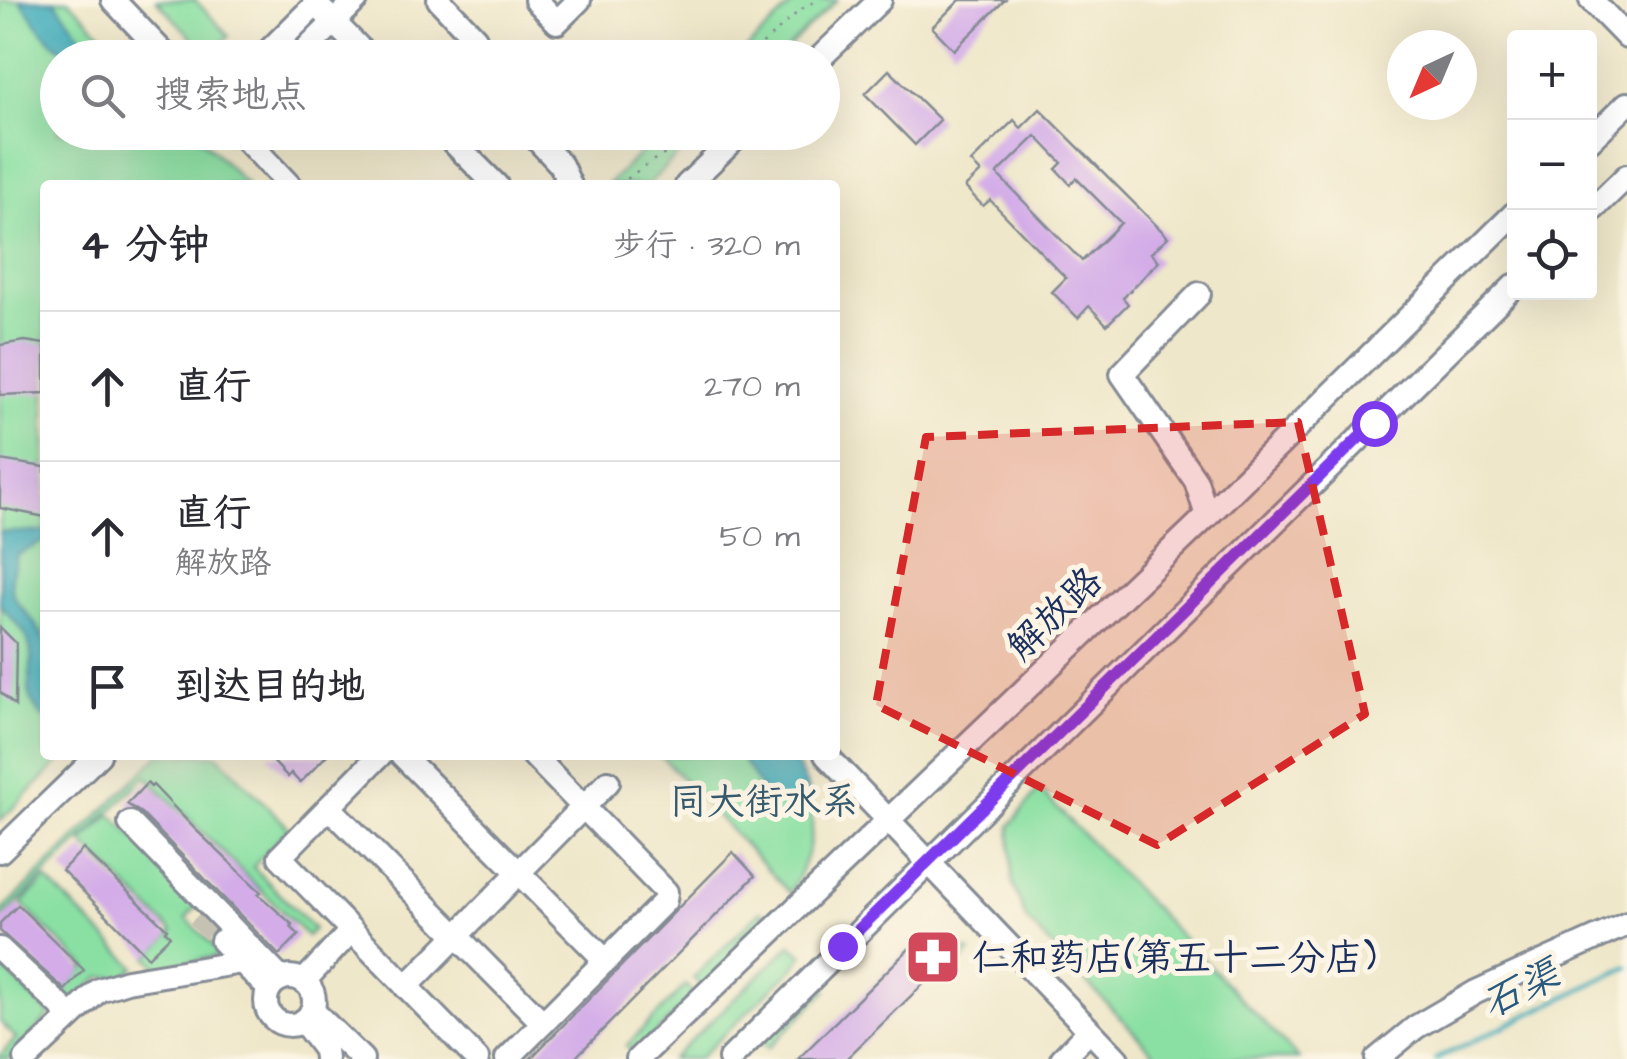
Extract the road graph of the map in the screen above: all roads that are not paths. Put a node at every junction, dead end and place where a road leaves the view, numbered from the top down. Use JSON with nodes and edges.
{"nodes":[{"id":1,"x":113,"y":0,"type":"edge"},
{"id":2,"x":356,"y":0,"type":"edge"},
{"id":3,"x":438,"y":0,"type":"edge"},
{"id":4,"x":536,"y":0,"type":"edge"},
{"id":5,"x":579,"y":0,"type":"edge"},
{"id":6,"x":880,"y":0,"type":"edge"},
{"id":7,"x":1592,"y":0,"type":"edge"},
{"id":8,"x":316,"y":1,"type":"edge"},
{"id":9,"x":334,"y":22,"type":"junction"},
{"id":10,"x":1627,"y":37,"type":"edge"},
{"id":11,"x":151,"y":40,"type":"edge"},
{"id":12,"x":279,"y":40,"type":"edge"},
{"id":13,"x":316,"y":40,"type":"edge"},
{"id":14,"x":352,"y":40,"type":"edge"},
{"id":15,"x":475,"y":40,"type":"edge"},
{"id":16,"x":839,"y":40,"type":"edge"},
{"id":17,"x":1627,"y":104,"type":"edge"},
{"id":18,"x":1597,"y":133,"type":"edge"},
{"id":19,"x":257,"y":150,"type":"edge"},
{"id":20,"x":461,"y":150,"type":"edge"},
{"id":21,"x":547,"y":150,"type":"edge"},
{"id":22,"x":723,"y":150,"type":"edge"},
{"id":23,"x":1627,"y":176,"type":"edge"},
{"id":24,"x":284,"y":180,"type":"edge"},
{"id":25,"x":491,"y":180,"type":"edge"},
{"id":26,"x":568,"y":180,"type":"edge"},
{"id":27,"x":692,"y":180,"type":"edge"},
{"id":28,"x":1592,"y":210,"type":"edge"},
{"id":29,"x":1507,"y":221,"type":"edge"},
{"id":30,"x":1507,"y":293,"type":"edge"},
{"id":31,"x":1199,"y":294,"type":"dead end"},
{"id":32,"x":1207,"y":516,"type":"junction"},
{"id":33,"x":94,"y":760,"type":"edge"},
{"id":34,"x":375,"y":760,"type":"edge"},
{"id":35,"x":407,"y":760,"type":"edge"},
{"id":36,"x":538,"y":760,"type":"edge"},
{"id":37,"x":831,"y":760,"type":"edge"},
{"id":38,"x":608,"y":782,"type":"dead end"},
{"id":39,"x":583,"y":807,"type":"junction"},
{"id":40,"x":328,"y":808,"type":"junction"},
{"id":41,"x":888,"y":821,"type":"junction"},
{"id":42,"x":130,"y":823,"type":"dead end"},
{"id":43,"x":0,"y":851,"type":"edge"},
{"id":44,"x":926,"y":862,"type":"junction"},
{"id":45,"x":518,"y":874,"type":"junction"},
{"id":46,"x":1627,"y":924,"type":"edge"},
{"id":47,"x":351,"y":932,"type":"junction"},
{"id":48,"x":458,"y":937,"type":"junction"},
{"id":49,"x":222,"y":941,"type":"tunnel mouth"},
{"id":50,"x":0,"y":948,"type":"edge"},
{"id":51,"x":606,"y":960,"type":"junction"},
{"id":52,"x":242,"y":962,"type":"junction"},
{"id":53,"x":285,"y":983,"type":"junction"},
{"id":54,"x":406,"y":987,"type":"junction"},
{"id":55,"x":70,"y":1015,"type":"junction"},
{"id":56,"x":308,"y":1015,"type":"junction"},
{"id":57,"x":544,"y":1023,"type":"junction"},
{"id":58,"x":1089,"y":1031,"type":"junction"},
{"id":59,"x":26,"y":1059,"type":"edge"},
{"id":60,"x":326,"y":1059,"type":"edge"},
{"id":61,"x":362,"y":1059,"type":"edge"},
{"id":62,"x":478,"y":1059,"type":"edge"},
{"id":63,"x":506,"y":1059,"type":"edge"},
{"id":64,"x":638,"y":1059,"type":"edge"},
{"id":65,"x":730,"y":1059,"type":"edge"},
{"id":66,"x":1062,"y":1059,"type":"edge"},
{"id":67,"x":1118,"y":1059,"type":"edge"},
{"id":68,"x":1377,"y":1059,"type":"edge"}],
"edges":[{"from":1,"to":11,"type":"street"},
{"from":2,"to":9,"type":"street"},
{"from":3,"to":15,"type":"street"},
{"from":4,"to":5,"type":"street"},
{"from":6,"to":16,"type":"street"},
{"from":7,"to":10,"type":"street"},
{"from":8,"to":9,"type":"street"},
{"from":8,"to":12,"type":"street"},
{"from":9,"to":13,"type":"street"},
{"from":9,"to":14,"type":"street"},
{"from":17,"to":18,"type":"street"},
{"from":19,"to":24,"type":"street"},
{"from":20,"to":25,"type":"street"},
{"from":21,"to":26,"type":"street"},
{"from":22,"to":27,"type":"street"},
{"from":23,"to":28,"type":"street"},
{"from":29,"to":32,"type":"street","name":"解放路"},
{"from":30,"to":44,"type":"street"},
{"from":31,"to":32,"type":"street"},
{"from":32,"to":41,"type":"street","name":"解放路"},
{"from":33,"to":43,"type":"street"},
{"from":34,"to":40,"type":"street"},
{"from":35,"to":45,"type":"street"},
{"from":36,"to":39,"type":"street"},
{"from":37,"to":41,"type":"street"},
{"from":38,"to":39,"type":"street"},
{"from":39,"to":45,"type":"street"},
{"from":39,"to":51,"type":"street"},
{"from":40,"to":47,"type":"street"},
{"from":40,"to":48,"type":"street"},
{"from":41,"to":44,"type":"street"},
{"from":41,"to":64,"type":"street","name":"解放路"},
{"from":42,"to":53,"type":"street"},
{"from":44,"to":58,"type":"street"},
{"from":44,"to":65,"type":"street"},
{"from":45,"to":48,"type":"street"},
{"from":45,"to":51,"type":"street"},
{"from":46,"to":68,"type":"street"},
{"from":47,"to":53,"type":"street"},
{"from":47,"to":54,"type":"street"},
{"from":48,"to":54,"type":"street"},
{"from":48,"to":57,"type":"street"},
{"from":49,"to":52,"type":"street"},
{"from":50,"to":55,"type":"street"},
{"from":51,"to":57,"type":"street"},
{"from":52,"to":53,"type":"street"},
{"from":52,"to":55,"type":"street"},
{"from":53,"to":56,"type":"street"},
{"from":53,"to":56,"type":"street"},
{"from":54,"to":62,"type":"street"},
{"from":55,"to":59,"type":"street"},
{"from":56,"to":60,"type":"street"},
{"from":56,"to":61,"type":"street"},
{"from":57,"to":63,"type":"street"},
{"from":58,"to":66,"type":"street"},
{"from":58,"to":67,"type":"street"}]}
